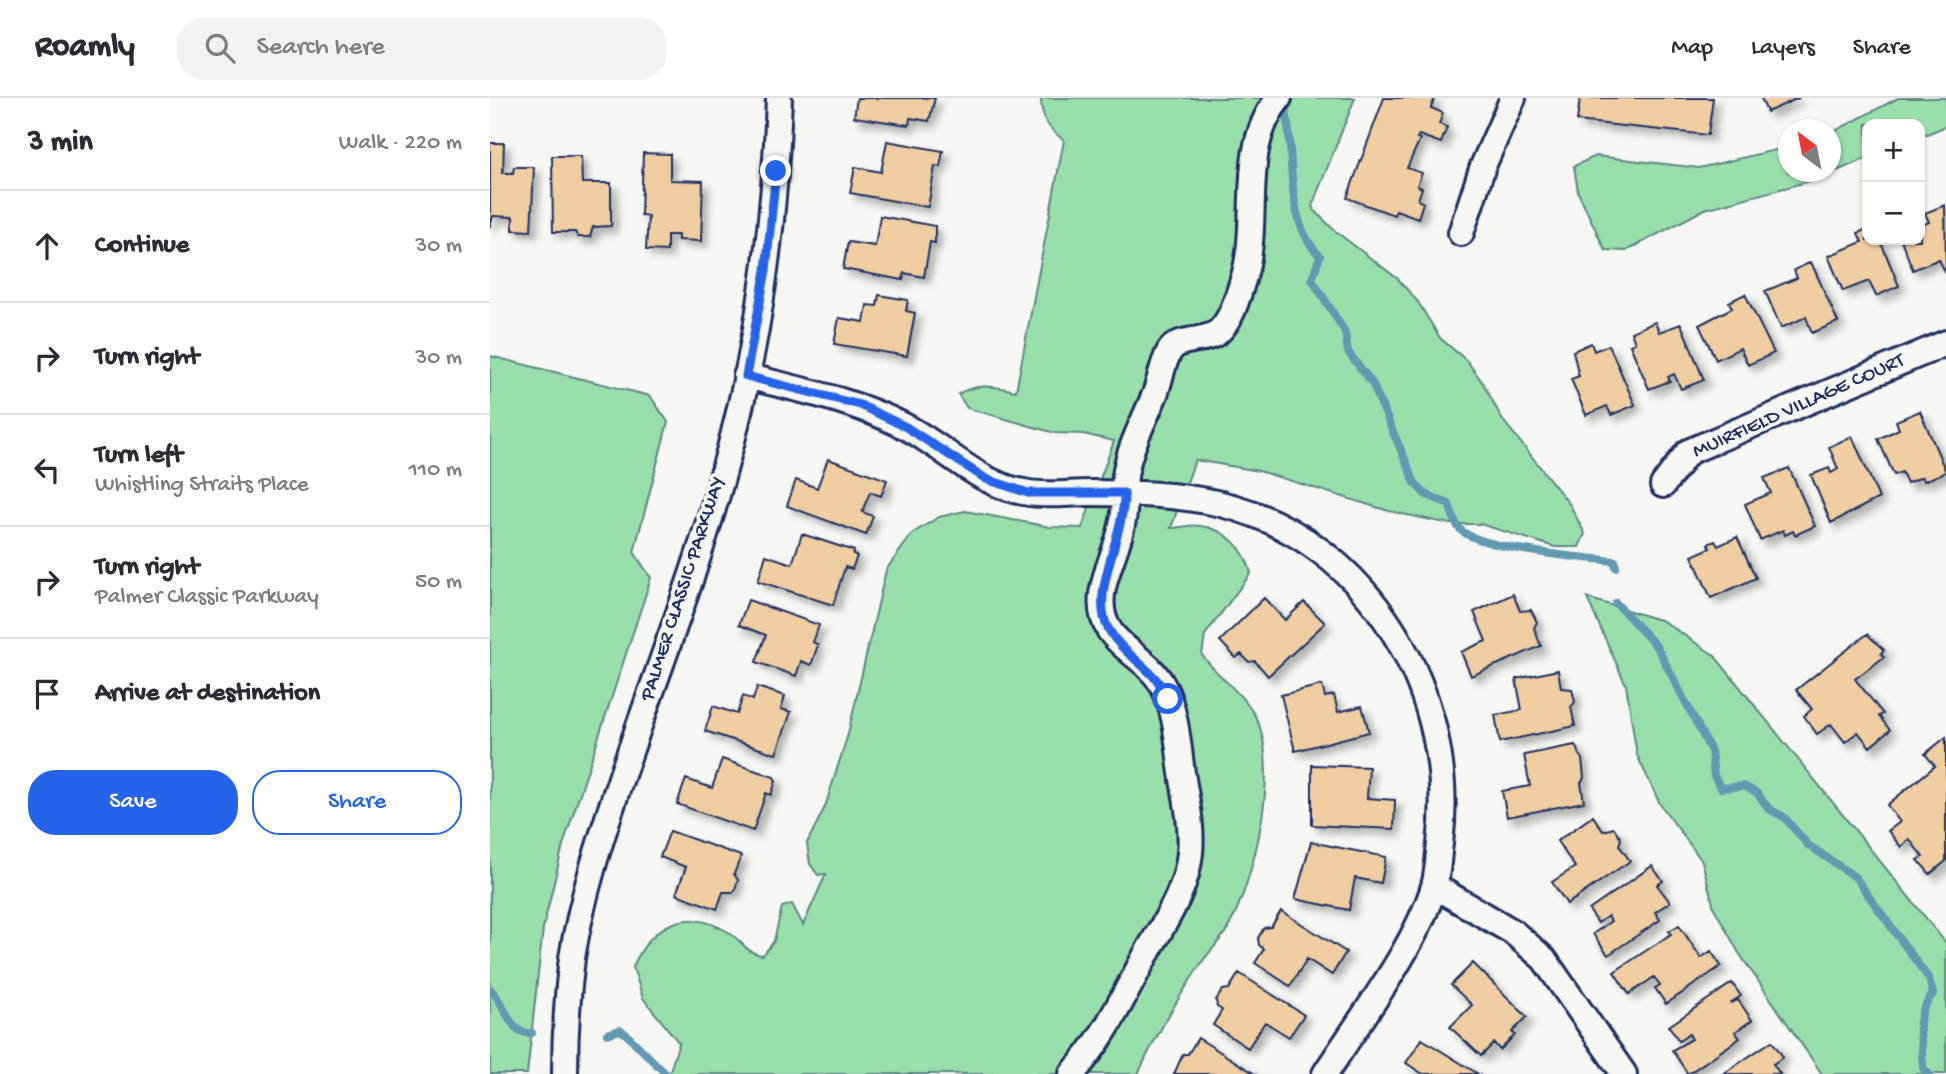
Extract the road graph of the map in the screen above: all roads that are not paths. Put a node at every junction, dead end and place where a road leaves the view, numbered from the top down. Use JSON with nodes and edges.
{"nodes":[{"id":1,"x":779,"y":98,"type":"edge"},
{"id":2,"x":1279,"y":98,"type":"edge"},
{"id":3,"x":1513,"y":98,"type":"edge"},
{"id":4,"x":1461,"y":233,"type":"dead end"},
{"id":5,"x":1946,"y":343,"type":"edge"},
{"id":6,"x":746,"y":376,"type":"junction"},
{"id":7,"x":1663,"y":485,"type":"dead end"},
{"id":8,"x":1124,"y":493,"type":"junction"},
{"id":9,"x":1434,"y":886,"type":"junction"},
{"id":10,"x":565,"y":1074,"type":"edge"},
{"id":11,"x":1072,"y":1074,"type":"edge"},
{"id":12,"x":1325,"y":1074,"type":"edge"},
{"id":13,"x":1624,"y":1074,"type":"edge"}],
"edges":[{"from":1,"to":6,"type":"street","name":"PALMER CLASSIC PARKWAY"},
{"from":2,"to":8,"type":"street"},
{"from":3,"to":4,"type":"street"},
{"from":5,"to":7,"type":"street","name":"MUIRFIELD VILLAGE COURT"},
{"from":6,"to":8,"type":"street"},
{"from":6,"to":10,"type":"street","name":"PALMER CLASSIC PARKWAY"},
{"from":8,"to":9,"type":"street"},
{"from":8,"to":11,"type":"street"},
{"from":9,"to":12,"type":"street"},
{"from":9,"to":13,"type":"street"}]}
